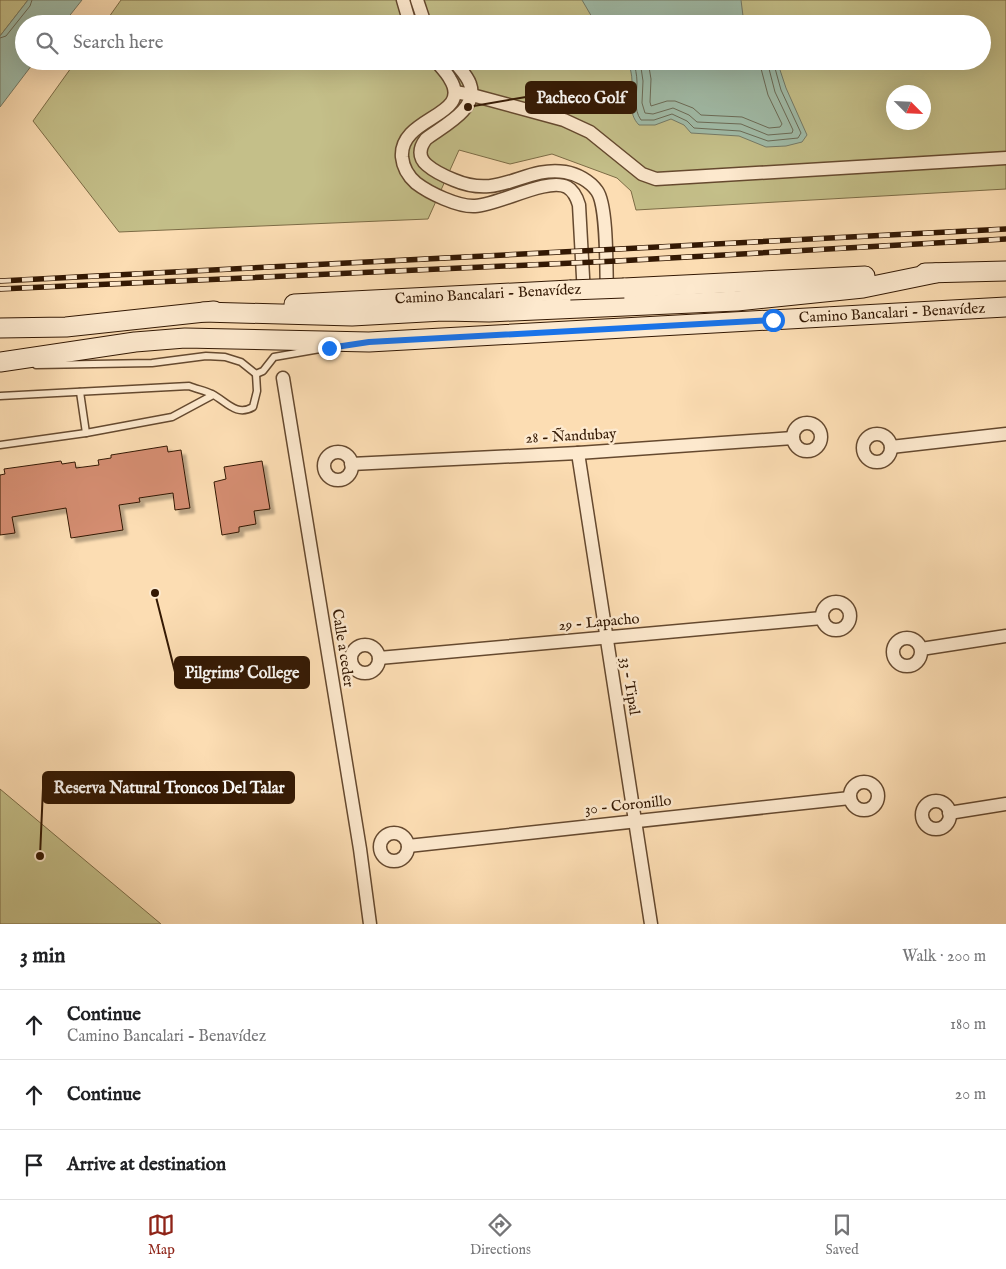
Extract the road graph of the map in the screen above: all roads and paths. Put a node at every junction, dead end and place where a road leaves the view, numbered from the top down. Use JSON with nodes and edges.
{"nodes":[{"id":1,"x":403,"y":0,"type":"edge"},
{"id":2,"x":417,"y":0,"type":"edge"},
{"id":3,"x":407,"y":15,"type":"edge"},
{"id":4,"x":422,"y":15,"type":"edge"},
{"id":5,"x":443,"y":70,"type":"edge"},
{"id":6,"x":461,"y":70,"type":"edge"},
{"id":7,"x":455,"y":92,"type":"junction"},
{"id":8,"x":472,"y":95,"type":"junction"},
{"id":9,"x":1006,"y":158,"type":"edge"},
{"id":10,"x":459,"y":182,"type":"junction"},
{"id":11,"x":451,"y":201,"type":"junction"},
{"id":12,"x":1006,"y":271,"type":"edge"},
{"id":13,"x":936,"y":273,"type":"junction"},
{"id":14,"x":737,"y":302,"type":"junction"},
{"id":15,"x":1006,"y":306,"type":"edge"},
{"id":16,"x":608,"y":307,"type":"junction"},
{"id":17,"x":585,"y":308,"type":"junction"},
{"id":18,"x":203,"y":312,"type":"junction"},
{"id":19,"x":489,"y":312,"type":"junction"},
{"id":20,"x":0,"y":328,"type":"edge"},
{"id":21,"x":185,"y":338,"type":"junction"},
{"id":22,"x":369,"y":342,"type":"junction"},
{"id":23,"x":0,"y":364,"type":"edge"},
{"id":24,"x":256,"y":374,"type":"junction"},
{"id":25,"x":283,"y":378,"type":"dead end"},
{"id":26,"x":80,"y":392,"type":"junction"},
{"id":27,"x":213,"y":395,"type":"junction"},
{"id":28,"x":0,"y":396,"type":"edge"},
{"id":29,"x":86,"y":433,"type":"junction"},
{"id":30,"x":1006,"y":434,"type":"edge"},
{"id":31,"x":793,"y":438,"type":"dead end"},
{"id":32,"x":0,"y":445,"type":"edge"},
{"id":33,"x":891,"y":447,"type":"dead end"},
{"id":34,"x":578,"y":453,"type":"junction"},
{"id":35,"x":352,"y":464,"type":"dead end"},
{"id":36,"x":822,"y":618,"type":"dead end"},
{"id":37,"x":1006,"y":636,"type":"edge"},
{"id":38,"x":606,"y":638,"type":"junction"},
{"id":39,"x":921,"y":649,"type":"dead end"},
{"id":40,"x":379,"y":658,"type":"dead end"},
{"id":41,"x":850,"y":798,"type":"dead end"},
{"id":42,"x":1006,"y":804,"type":"edge"},
{"id":43,"x":949,"y":813,"type":"dead end"},
{"id":44,"x":634,"y":821,"type":"junction"},
{"id":45,"x":408,"y":846,"type":"dead end"},
{"id":46,"x":370,"y":924,"type":"edge"},
{"id":47,"x":650,"y":924,"type":"edge"}],
"edges":[{"from":1,"to":3,"type":"street"},
{"from":2,"to":4,"type":"street"},
{"from":5,"to":7,"type":"street"},
{"from":6,"to":8,"type":"street"},
{"from":7,"to":8,"type":"street"},
{"from":7,"to":11,"type":"street"},
{"from":8,"to":9,"type":"street"},
{"from":8,"to":10,"type":"street"},
{"from":10,"to":11,"type":"street"},
{"from":10,"to":16,"type":"street"},
{"from":11,"to":17,"type":"street"},
{"from":12,"to":13,"type":"main road","name":"Camino Bancalari - Benavídez"},
{"from":13,"to":14,"type":"main road"},
{"from":13,"to":18,"type":"main road","name":"Camino Bancalari - Benavídez","bridge":true},
{"from":14,"to":15,"type":"main road"},
{"from":14,"to":16,"type":"main road"},
{"from":15,"to":22,"type":"main road","name":"Camino Bancalari - Benavídez"},
{"from":16,"to":17,"type":"main road"},
{"from":17,"to":19,"type":"main road"},
{"from":18,"to":19,"type":"main road"},
{"from":18,"to":20,"type":"main road","name":"Camino Bancalari - Benavídez"},
{"from":19,"to":21,"type":"main road"},
{"from":21,"to":22,"type":"main road","name":"Camino Bancalari - Benavídez"},
{"from":21,"to":23,"type":"main road","name":"Camino Bancalari - Benavídez"},
{"from":22,"to":24,"type":"lane"},
{"from":23,"to":24,"type":"lane"},
{"from":24,"to":27,"type":"lane"},
{"from":25,"to":46,"type":"street","name":"Calle a ceder"},
{"from":26,"to":27,"type":"lane"},
{"from":26,"to":28,"type":"lane"},
{"from":26,"to":29,"type":"lane"},
{"from":27,"to":29,"type":"lane"},
{"from":29,"to":32,"type":"lane"},
{"from":30,"to":33,"type":"street"},
{"from":31,"to":34,"type":"street","name":"28 - Ñandubay"},
{"from":34,"to":35,"type":"street","name":"28 - Ñandubay"},
{"from":34,"to":38,"type":"street","name":"33 - Tipal"},
{"from":36,"to":38,"type":"street","name":"29 - Lapacho"},
{"from":37,"to":39,"type":"street"},
{"from":38,"to":40,"type":"street","name":"29 - Lapacho"},
{"from":38,"to":44,"type":"street","name":"33 - Tipal"},
{"from":41,"to":44,"type":"street","name":"30 - Coronillo"},
{"from":42,"to":43,"type":"street"},
{"from":44,"to":45,"type":"street","name":"30 - Coronillo"},
{"from":44,"to":47,"type":"street","name":"33 - Tipal"}]}
